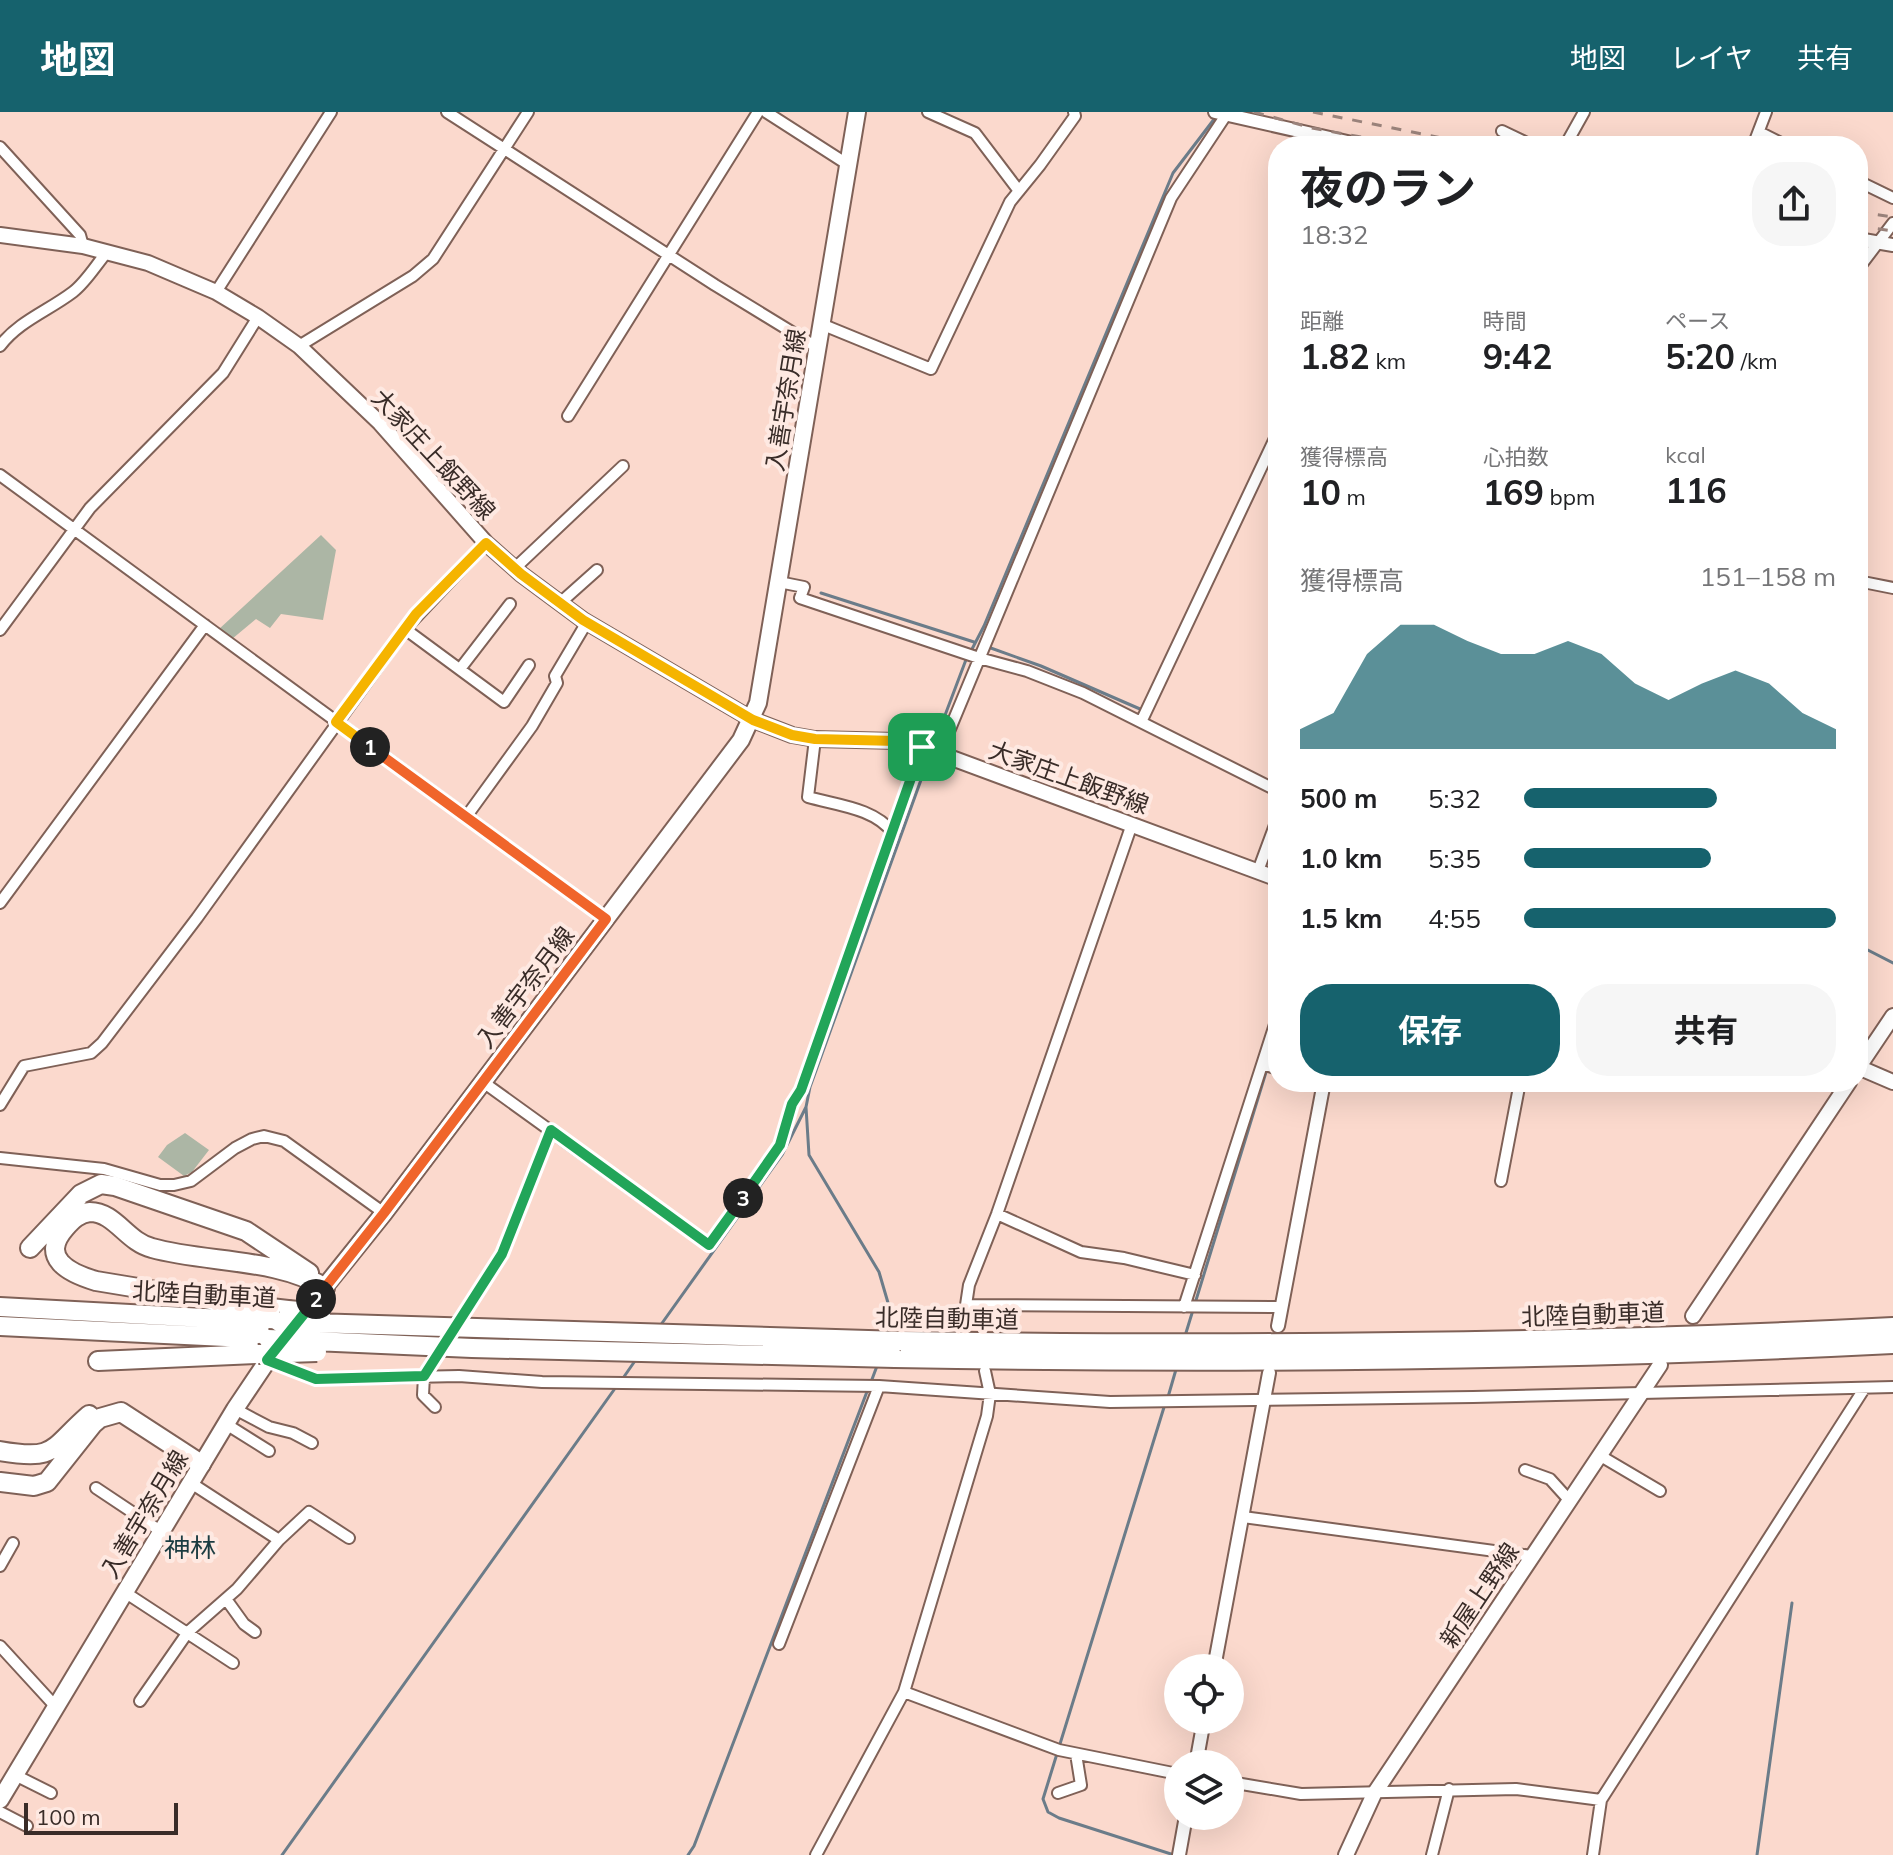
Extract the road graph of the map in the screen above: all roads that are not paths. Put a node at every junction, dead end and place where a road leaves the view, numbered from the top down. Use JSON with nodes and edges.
{"nodes":[{"id":1,"x":331,"y":112,"type":"edge"},
{"id":2,"x":447,"y":112,"type":"edge"},
{"id":3,"x":528,"y":112,"type":"edge"},
{"id":4,"x":758,"y":112,"type":"edge"},
{"id":5,"x":766,"y":112,"type":"edge"},
{"id":6,"x":857,"y":112,"type":"edge"},
{"id":7,"x":928,"y":112,"type":"edge"},
{"id":8,"x":1074,"y":112,"type":"edge"},
{"id":9,"x":1584,"y":112,"type":"edge"},
{"id":10,"x":1766,"y":112,"type":"edge"},
{"id":11,"x":1223,"y":113,"type":"edge"},
{"id":12,"x":1502,"y":131,"type":"dead end"},
{"id":13,"x":1759,"y":132,"type":"junction"},
{"id":14,"x":1322,"y":136,"type":"edge"},
{"id":15,"x":1512,"y":136,"type":"edge"},
{"id":16,"x":1571,"y":136,"type":"edge"},
{"id":17,"x":1757,"y":136,"type":"edge"},
{"id":18,"x":1767,"y":136,"type":"edge"},
{"id":19,"x":0,"y":147,"type":"edge"},
{"id":20,"x":505,"y":149,"type":"junction"},
{"id":21,"x":847,"y":164,"type":"junction"},
{"id":22,"x":1868,"y":186,"type":"edge"},
{"id":23,"x":1019,"y":191,"type":"junction"},
{"id":24,"x":1893,"y":198,"type":"edge"},
{"id":25,"x":1893,"y":223,"type":"edge"},
{"id":26,"x":0,"y":235,"type":"edge"},
{"id":27,"x":1868,"y":241,"type":"edge"},
{"id":28,"x":1877,"y":243,"type":"junction"},
{"id":29,"x":1893,"y":245,"type":"edge"},
{"id":30,"x":83,"y":246,"type":"junction"},
{"id":31,"x":107,"y":252,"type":"junction"},
{"id":32,"x":667,"y":254,"type":"junction"},
{"id":33,"x":1868,"y":255,"type":"edge"},
{"id":34,"x":216,"y":292,"type":"junction"},
{"id":35,"x":258,"y":317,"type":"junction"},
{"id":36,"x":821,"y":324,"type":"junction"},
{"id":37,"x":0,"y":346,"type":"edge"},
{"id":38,"x":299,"y":346,"type":"junction"},
{"id":39,"x":818,"y":348,"type":"junction"},
{"id":40,"x":568,"y":416,"type":"dead end"},
{"id":41,"x":1268,"y":453,"type":"edge"},
{"id":42,"x":623,"y":466,"type":"dead end"},
{"id":43,"x":0,"y":475,"type":"edge"},
{"id":44,"x":74,"y":530,"type":"junction"},
{"id":45,"x":486,"y":543,"type":"junction"},
{"id":46,"x":514,"y":569,"type":"junction"},
{"id":47,"x":597,"y":570,"type":"dead end"},
{"id":48,"x":779,"y":582,"type":"junction"},
{"id":49,"x":1868,"y":583,"type":"edge"},
{"id":50,"x":1893,"y":588,"type":"edge"},
{"id":51,"x":560,"y":603,"type":"junction"},
{"id":52,"x":510,"y":604,"type":"dead end"},
{"id":53,"x":587,"y":622,"type":"junction"},
{"id":54,"x":205,"y":625,"type":"junction"},
{"id":55,"x":405,"y":629,"type":"junction"},
{"id":56,"x":0,"y":630,"type":"edge"},
{"id":57,"x":979,"y":658,"type":"junction"},
{"id":58,"x":529,"y":665,"type":"dead end"},
{"id":59,"x":460,"y":669,"type":"junction"},
{"id":60,"x":753,"y":720,"type":"junction"},
{"id":61,"x":336,"y":722,"type":"junction"},
{"id":62,"x":1141,"y":722,"type":"junction"},
{"id":63,"x":815,"y":739,"type":"junction"},
{"id":64,"x":922,"y":747,"type":"junction"},
{"id":65,"x":940,"y":753,"type":"junction"},
{"id":66,"x":1268,"y":786,"type":"edge"},
{"id":67,"x":466,"y":817,"type":"junction"},
{"id":68,"x":1132,"y":824,"type":"junction"},
{"id":69,"x":893,"y":833,"type":"junction"},
{"id":70,"x":1268,"y":844,"type":"edge"},
{"id":71,"x":1258,"y":871,"type":"junction"},
{"id":72,"x":1268,"y":875,"type":"edge"},
{"id":73,"x":0,"y":903,"type":"edge"},
{"id":74,"x":606,"y":919,"type":"junction"},
{"id":75,"x":1893,"y":1016,"type":"edge"},
{"id":76,"x":1268,"y":1048,"type":"edge"},
{"id":77,"x":1868,"y":1052,"type":"edge"},
{"id":78,"x":1263,"y":1064,"type":"junction"},
{"id":79,"x":1268,"y":1066,"type":"edge"},
{"id":80,"x":1868,"y":1071,"type":"edge"},
{"id":81,"x":483,"y":1082,"type":"junction"},
{"id":82,"x":1893,"y":1082,"type":"edge"},
{"id":83,"x":1320,"y":1092,"type":"edge"},
{"id":84,"x":1518,"y":1092,"type":"edge"},
{"id":85,"x":1842,"y":1092,"type":"edge"},
{"id":86,"x":0,"y":1105,"type":"edge"},
{"id":87,"x":551,"y":1130,"type":"junction"},
{"id":88,"x":0,"y":1158,"type":"edge"},
{"id":89,"x":1501,"y":1181,"type":"dead end"},
{"id":90,"x":384,"y":1213,"type":"junction"},
{"id":91,"x":997,"y":1214,"type":"junction"},
{"id":92,"x":23,"y":1243,"type":"dead end"},
{"id":93,"x":1195,"y":1275,"type":"junction"},
{"id":94,"x":325,"y":1288,"type":"junction"},
{"id":95,"x":0,"y":1307,"type":"edge"},
{"id":96,"x":1184,"y":1307,"type":"junction"},
{"id":97,"x":1282,"y":1307,"type":"junction"},
{"id":98,"x":284,"y":1316,"type":"junction"},
{"id":99,"x":1693,"y":1316,"type":"dead end"},
{"id":100,"x":0,"y":1326,"type":"edge"},
{"id":101,"x":1278,"y":1326,"type":"dead end"},
{"id":102,"x":1893,"y":1327,"type":"edge"},
{"id":103,"x":1893,"y":1344,"type":"edge"},
{"id":104,"x":898,"y":1350,"type":"junction"},
{"id":105,"x":264,"y":1351,"type":"junction"},
{"id":106,"x":98,"y":1361,"type":"dead end"},
{"id":107,"x":1660,"y":1365,"type":"dead end"},
{"id":108,"x":985,"y":1371,"type":"dead end"},
{"id":109,"x":1269,"y":1373,"type":"dead end"},
{"id":110,"x":424,"y":1376,"type":"junction"},
{"id":111,"x":879,"y":1386,"type":"junction"},
{"id":112,"x":1893,"y":1387,"type":"edge"},
{"id":113,"x":1864,"y":1389,"type":"junction"},
{"id":114,"x":1640,"y":1393,"type":"junction"},
{"id":115,"x":990,"y":1394,"type":"junction"},
{"id":116,"x":1263,"y":1400,"type":"junction"},
{"id":117,"x":435,"y":1407,"type":"dead end"},
{"id":118,"x":235,"y":1409,"type":"junction"},
{"id":119,"x":226,"y":1424,"type":"junction"},
{"id":120,"x":312,"y":1443,"type":"dead end"},
{"id":121,"x":0,"y":1451,"type":"edge"},
{"id":122,"x":269,"y":1451,"type":"dead end"},
{"id":123,"x":1599,"y":1455,"type":"junction"},
{"id":124,"x":201,"y":1464,"type":"junction"},
{"id":125,"x":1525,"y":1470,"type":"dead end"},
{"id":126,"x":0,"y":1482,"type":"edge"},
{"id":127,"x":191,"y":1483,"type":"junction"},
{"id":128,"x":96,"y":1488,"type":"dead end"},
{"id":129,"x":1660,"y":1491,"type":"dead end"},
{"id":130,"x":1569,"y":1500,"type":"junction"},
{"id":131,"x":1243,"y":1517,"type":"junction"},
{"id":132,"x":162,"y":1532,"type":"junction"},
{"id":133,"x":349,"y":1538,"type":"dead end"},
{"id":134,"x":279,"y":1540,"type":"junction"},
{"id":135,"x":13,"y":1543,"type":"dead end"},
{"id":136,"x":1532,"y":1556,"type":"junction"},
{"id":137,"x":0,"y":1566,"type":"edge"},
{"id":138,"x":126,"y":1593,"type":"junction"},
{"id":139,"x":226,"y":1599,"type":"junction"},
{"id":140,"x":188,"y":1632,"type":"junction"},
{"id":141,"x":255,"y":1632,"type":"dead end"},
{"id":142,"x":779,"y":1644,"type":"dead end"},
{"id":143,"x":0,"y":1646,"type":"edge"},
{"id":144,"x":1217,"y":1654,"type":"edge"},
{"id":145,"x":233,"y":1663,"type":"dead end"},
{"id":146,"x":904,"y":1692,"type":"junction"},
{"id":147,"x":140,"y":1701,"type":"dead end"},
{"id":148,"x":56,"y":1707,"type":"junction"},
{"id":149,"x":1076,"y":1754,"type":"junction"},
{"id":150,"x":1164,"y":1771,"type":"edge"},
{"id":151,"x":15,"y":1775,"type":"junction"},
{"id":152,"x":1244,"y":1784,"type":"edge"},
{"id":153,"x":1449,"y":1789,"type":"junction"},
{"id":154,"x":51,"y":1793,"type":"dead end"},
{"id":155,"x":1058,"y":1793,"type":"dead end"},
{"id":156,"x":1374,"y":1794,"type":"junction"},
{"id":157,"x":0,"y":1800,"type":"edge"},
{"id":158,"x":1601,"y":1800,"type":"junction"},
{"id":159,"x":0,"y":1812,"type":"edge"},
{"id":160,"x":27,"y":1826,"type":"dead end"},
{"id":161,"x":1183,"y":1830,"type":"edge"},
{"id":162,"x":816,"y":1855,"type":"edge"},
{"id":163,"x":1179,"y":1855,"type":"edge"},
{"id":164,"x":1346,"y":1855,"type":"edge"},
{"id":165,"x":1432,"y":1855,"type":"edge"},
{"id":166,"x":1593,"y":1855,"type":"edge"}],
"edges":[{"from":1,"to":34,"type":"street"},
{"from":2,"to":20,"type":"street"},
{"from":3,"to":20,"type":"street"},
{"from":4,"to":32,"type":"street"},
{"from":5,"to":21,"type":"street"},
{"from":6,"to":21,"type":"main road","name":"入善宇奈月線"},
{"from":7,"to":23,"type":"street"},
{"from":8,"to":23,"type":"street"},
{"from":9,"to":16,"type":"street"},
{"from":10,"to":13,"type":"street"},
{"from":11,"to":14,"type":"street"},
{"from":11,"to":57,"type":"street"},
{"from":12,"to":15,"type":"street"},
{"from":13,"to":17,"type":"street"},
{"from":13,"to":18,"type":"street"},
{"from":19,"to":30,"type":"street"},
{"from":20,"to":32,"type":"street"},
{"from":20,"to":38,"type":"street"},
{"from":21,"to":36,"type":"main road","name":"入善宇奈月線"},
{"from":22,"to":24,"type":"street"},
{"from":23,"to":36,"type":"street"},
{"from":25,"to":28,"type":"street"},
{"from":26,"to":30,"type":"main road","name":"大家庄上飯野線"},
{"from":27,"to":28,"type":"street"},
{"from":28,"to":29,"type":"street"},
{"from":28,"to":33,"type":"street"},
{"from":30,"to":31,"type":"main road","name":"大家庄上飯野線"},
{"from":31,"to":34,"type":"main road","name":"大家庄上飯野線"},
{"from":31,"to":37,"type":"street"},
{"from":32,"to":39,"type":"street"},
{"from":32,"to":40,"type":"street"},
{"from":34,"to":35,"type":"main road","name":"大家庄上飯野線"},
{"from":35,"to":38,"type":"main road","name":"大家庄上飯野線"},
{"from":35,"to":44,"type":"street"},
{"from":36,"to":39,"type":"main road","name":"入善宇奈月線"},
{"from":38,"to":45,"type":"main road","name":"大家庄上飯野線"},
{"from":39,"to":48,"type":"main road","name":"入善宇奈月線"},
{"from":41,"to":62,"type":"street"},
{"from":42,"to":46,"type":"street"},
{"from":43,"to":44,"type":"street"},
{"from":44,"to":54,"type":"street"},
{"from":44,"to":56,"type":"street"},
{"from":45,"to":46,"type":"main road","name":"大家庄上飯野線"},
{"from":45,"to":55,"type":"street"},
{"from":46,"to":51,"type":"main road","name":"大家庄上飯野線"},
{"from":47,"to":51,"type":"street"},
{"from":48,"to":57,"type":"street"},
{"from":48,"to":60,"type":"main road","name":"入善宇奈月線"},
{"from":49,"to":50,"type":"street"},
{"from":51,"to":53,"type":"main road","name":"大家庄上飯野線"},
{"from":52,"to":59,"type":"street"},
{"from":53,"to":60,"type":"main road","name":"大家庄上飯野線"},
{"from":53,"to":67,"type":"street"},
{"from":54,"to":61,"type":"street"},
{"from":54,"to":73,"type":"street"},
{"from":55,"to":59,"type":"street"},
{"from":55,"to":61,"type":"street"},
{"from":57,"to":62,"type":"street"},
{"from":57,"to":65,"type":"street"},
{"from":58,"to":59,"type":"street"},
{"from":60,"to":63,"type":"main road","name":"大家庄上飯野線"},
{"from":60,"to":74,"type":"main road","name":"入善宇奈月線"},
{"from":61,"to":67,"type":"street"},
{"from":61,"to":86,"type":"street"},
{"from":62,"to":66,"type":"street"},
{"from":63,"to":64,"type":"main road","name":"大家庄上飯野線"},
{"from":63,"to":69,"type":"street"},
{"from":64,"to":65,"type":"main road","name":"大家庄上飯野線"},
{"from":64,"to":69,"type":"street"},
{"from":65,"to":68,"type":"main road","name":"大家庄上飯野線"},
{"from":67,"to":74,"type":"street"},
{"from":68,"to":71,"type":"main road","name":"大家庄上飯野線"},
{"from":68,"to":91,"type":"street"},
{"from":69,"to":87,"type":"street"},
{"from":70,"to":71,"type":"street"},
{"from":71,"to":72,"type":"main road","name":"大家庄上飯野線"},
{"from":74,"to":81,"type":"main road","name":"入善宇奈月線"},
{"from":75,"to":77,"type":"main road"},
{"from":76,"to":78,"type":"street"},
{"from":78,"to":79,"type":"street"},
{"from":78,"to":93,"type":"street"},
{"from":80,"to":82,"type":"main road"},
{"from":81,"to":87,"type":"street"},
{"from":81,"to":90,"type":"main road","name":"入善宇奈月線"},
{"from":83,"to":97,"type":"street"},
{"from":84,"to":89,"type":"street"},
{"from":85,"to":99,"type":"main road"},
{"from":87,"to":110,"type":"street"},
{"from":88,"to":90,"type":"street"},
{"from":90,"to":94,"type":"main road","name":"入善宇奈月線"},
{"from":91,"to":93,"type":"street"},
{"from":91,"to":96,"type":"street"},
{"from":92,"to":94,"type":"highway"},
{"from":93,"to":96,"type":"street"},
{"from":94,"to":98,"type":"highway"},
{"from":94,"to":105,"type":"main road","name":"入善宇奈月線"},
{"from":95,"to":98,"type":"highway","name":"北陸自動車道"},
{"from":96,"to":97,"type":"street"},
{"from":97,"to":101,"type":"street"},
{"from":98,"to":104,"type":"highway","name":"北陸自動車道","bridge":true},
{"from":100,"to":105,"type":"highway","name":"北陸自動車道"},
{"from":102,"to":104,"type":"highway","name":"北陸自動車道"},
{"from":103,"to":104,"type":"highway","name":"北陸自動車道"},
{"from":104,"to":105,"type":"highway","name":"北陸自動車道","bridge":true},
{"from":105,"to":106,"type":"highway"},
{"from":105,"to":110,"type":"street"},
{"from":105,"to":118,"type":"main road","name":"入善宇奈月線"},
{"from":107,"to":114,"type":"main road","name":"新屋上野線"},
{"from":108,"to":115,"type":"street"},
{"from":109,"to":116,"type":"street"},
{"from":110,"to":111,"type":"street"},
{"from":110,"to":117,"type":"street"},
{"from":111,"to":115,"type":"street"},
{"from":111,"to":142,"type":"street"},
{"from":112,"to":113,"type":"street"},
{"from":113,"to":114,"type":"street"},
{"from":113,"to":158,"type":"street"},
{"from":114,"to":116,"type":"street"},
{"from":114,"to":123,"type":"main road","name":"新屋上野線"},
{"from":115,"to":116,"type":"street"},
{"from":115,"to":146,"type":"street"},
{"from":116,"to":131,"type":"street"},
{"from":118,"to":119,"type":"main road","name":"入善宇奈月線"},
{"from":118,"to":120,"type":"street"},
{"from":119,"to":122,"type":"street"},
{"from":119,"to":124,"type":"main road","name":"入善宇奈月線"},
{"from":121,"to":124,"type":"highway"},
{"from":123,"to":129,"type":"street"},
{"from":123,"to":130,"type":"main road","name":"新屋上野線"},
{"from":124,"to":126,"type":"highway"},
{"from":124,"to":127,"type":"main road","name":"入善宇奈月線"},
{"from":125,"to":130,"type":"street"},
{"from":127,"to":132,"type":"main road","name":"入善宇奈月線"},
{"from":127,"to":134,"type":"street"},
{"from":128,"to":132,"type":"street"},
{"from":130,"to":136,"type":"main road","name":"新屋上野線"},
{"from":131,"to":136,"type":"street"},
{"from":131,"to":144,"type":"street"},
{"from":132,"to":138,"type":"main road","name":"入善宇奈月線"},
{"from":133,"to":134,"type":"street"},
{"from":134,"to":139,"type":"street"},
{"from":135,"to":137,"type":"street"},
{"from":136,"to":156,"type":"main road","name":"新屋上野線"},
{"from":138,"to":140,"type":"street"},
{"from":138,"to":148,"type":"main road","name":"入善宇奈月線"},
{"from":139,"to":140,"type":"street"},
{"from":139,"to":141,"type":"street"},
{"from":140,"to":145,"type":"street"},
{"from":140,"to":147,"type":"street"},
{"from":143,"to":148,"type":"street"},
{"from":146,"to":149,"type":"street"},
{"from":146,"to":162,"type":"street"},
{"from":148,"to":151,"type":"main road","name":"入善宇奈月線"},
{"from":149,"to":150,"type":"street"},
{"from":149,"to":155,"type":"street"},
{"from":151,"to":154,"type":"street"},
{"from":151,"to":157,"type":"main road","name":"入善宇奈月線"},
{"from":152,"to":156,"type":"street"},
{"from":153,"to":156,"type":"street"},
{"from":153,"to":158,"type":"street"},
{"from":153,"to":165,"type":"street"},
{"from":156,"to":164,"type":"main road","name":"新屋上野線"},
{"from":158,"to":166,"type":"street"},
{"from":159,"to":160,"type":"street"},
{"from":161,"to":163,"type":"street"}]}
